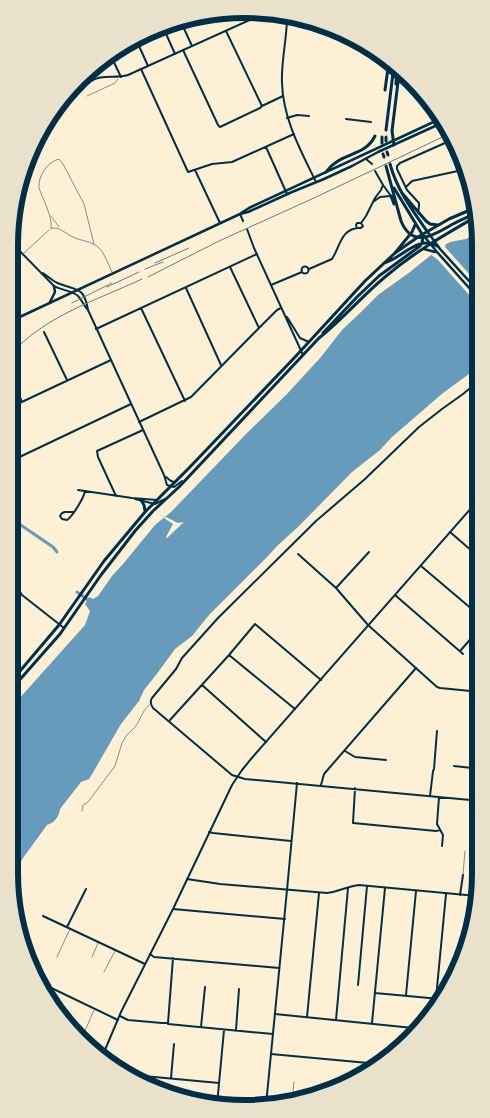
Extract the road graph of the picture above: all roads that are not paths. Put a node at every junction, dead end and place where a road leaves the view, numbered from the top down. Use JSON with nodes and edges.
{"nodes":[{"id":1,"x":254,"y":18,"type":"edge"},
{"id":2,"x":287,"y":21,"type":"edge"},
{"id":3,"x":183,"y":26,"type":"edge"},
{"id":4,"x":226,"y":31,"type":"junction"},
{"id":5,"x":165,"y":32,"type":"edge"},
{"id":6,"x":138,"y":44,"type":"edge"},
{"id":7,"x":192,"y":46,"type":"junction"},
{"id":8,"x":184,"y":50,"type":"junction"},
{"id":9,"x":175,"y":54,"type":"junction"},
{"id":10,"x":113,"y":61,"type":"edge"},
{"id":11,"x":148,"y":66,"type":"junction"},
{"id":12,"x":141,"y":69,"type":"junction"},
{"id":13,"x":388,"y":69,"type":"edge"},
{"id":14,"x":393,"y":73,"type":"edge"},
{"id":15,"x":397,"y":76,"type":"edge"},
{"id":16,"x":119,"y":77,"type":"junction"},
{"id":17,"x":398,"y":77,"type":"edge"},
{"id":18,"x":398,"y":82,"type":"junction"},
{"id":19,"x":404,"y":82,"type":"edge"},
{"id":20,"x":86,"y":84,"type":"joint"},
{"id":21,"x":396,"y":88,"type":"junction"},
{"id":22,"x":385,"y":90,"type":"dead end"},
{"id":23,"x":87,"y":96,"type":"dead end"},
{"id":24,"x":283,"y":96,"type":"junction"},
{"id":25,"x":71,"y":98,"type":"edge"},
{"id":26,"x":262,"y":106,"type":"junction"},
{"id":27,"x":309,"y":116,"type":"dead end"},
{"id":28,"x":288,"y":118,"type":"junction"},
{"id":29,"x":346,"y":119,"type":"dead end"},
{"id":30,"x":435,"y":121,"type":"edge"},
{"id":31,"x":371,"y":122,"type":"dead end"},
{"id":32,"x":437,"y":124,"type":"edge"},
{"id":33,"x":386,"y":130,"type":"dead end"},
{"id":34,"x":294,"y":134,"type":"junction"},
{"id":35,"x":375,"y":136,"type":"dead end"},
{"id":36,"x":388,"y":141,"type":"junction"},
{"id":37,"x":448,"y":142,"type":"edge"},
{"id":38,"x":266,"y":147,"type":"junction"},
{"id":39,"x":366,"y":158,"type":"junction"},
{"id":40,"x":372,"y":164,"type":"dead end"},
{"id":41,"x":195,"y":170,"type":"junction"},
{"id":42,"x":459,"y":170,"type":"edge"},
{"id":43,"x":375,"y":171,"type":"dead end"},
{"id":44,"x":326,"y":172,"type":"junction"},
{"id":45,"x":314,"y":178,"type":"junction"},
{"id":46,"x":401,"y":179,"type":"junction"},
{"id":47,"x":316,"y":182,"type":"junction"},
{"id":48,"x":408,"y":183,"type":"junction"},
{"id":49,"x":391,"y":184,"type":"junction"},
{"id":50,"x":383,"y":185,"type":"junction"},
{"id":51,"x":406,"y":188,"type":"junction"},
{"id":52,"x":400,"y":191,"type":"junction"},
{"id":53,"x":286,"y":192,"type":"junction"},
{"id":54,"x":391,"y":196,"type":"junction"},
{"id":55,"x":373,"y":202,"type":"junction"},
{"id":56,"x":470,"y":210,"type":"edge"},
{"id":57,"x":398,"y":212,"type":"junction"},
{"id":58,"x":418,"y":213,"type":"junction"},
{"id":59,"x":49,"y":214,"type":"junction"},
{"id":60,"x":240,"y":214,"type":"junction"},
{"id":61,"x":471,"y":217,"type":"edge"},
{"id":62,"x":471,"y":219,"type":"edge"},
{"id":63,"x":243,"y":221,"type":"dead end"},
{"id":64,"x":220,"y":223,"type":"junction"},
{"id":65,"x":415,"y":225,"type":"junction"},
{"id":66,"x":438,"y":225,"type":"junction"},
{"id":67,"x":51,"y":229,"type":"junction"},
{"id":68,"x":60,"y":229,"type":"junction"},
{"id":69,"x":247,"y":229,"type":"dead end"},
{"id":70,"x":424,"y":234,"type":"junction"},
{"id":71,"x":429,"y":242,"type":"junction"},
{"id":72,"x":422,"y":243,"type":"junction"},
{"id":73,"x":94,"y":244,"type":"junction"},
{"id":74,"x":436,"y":246,"type":"junction"},
{"id":75,"x":18,"y":249,"type":"edge"},
{"id":76,"x":437,"y":252,"type":"junction"},
{"id":77,"x":395,"y":253,"type":"junction"},
{"id":78,"x":23,"y":254,"type":"junction"},
{"id":79,"x":257,"y":254,"type":"junction"},
{"id":80,"x":384,"y":263,"type":"junction"},
{"id":81,"x":394,"y":264,"type":"junction"},
{"id":82,"x":230,"y":267,"type":"junction"},
{"id":83,"x":309,"y":269,"type":"junction"},
{"id":84,"x":40,"y":272,"type":"junction"},
{"id":85,"x":112,"y":272,"type":"junction"},
{"id":86,"x":302,"y":272,"type":"junction"},
{"id":87,"x":271,"y":285,"type":"junction"},
{"id":88,"x":472,"y":285,"type":"edge"},
{"id":89,"x":54,"y":286,"type":"junction"},
{"id":90,"x":186,"y":288,"type":"junction"},
{"id":91,"x":77,"y":289,"type":"junction"},
{"id":92,"x":472,"y":290,"type":"edge"},
{"id":93,"x":70,"y":292,"type":"junction"},
{"id":94,"x":50,"y":302,"type":"junction"},
{"id":95,"x":141,"y":308,"type":"junction"},
{"id":96,"x":281,"y":308,"type":"junction"},
{"id":97,"x":88,"y":310,"type":"junction"},
{"id":98,"x":284,"y":313,"type":"junction"},
{"id":99,"x":18,"y":318,"type":"edge"},
{"id":100,"x":258,"y":328,"type":"junction"},
{"id":101,"x":96,"y":329,"type":"junction"},
{"id":102,"x":44,"y":332,"type":"dead end"},
{"id":103,"x":319,"y":338,"type":"junction"},
{"id":104,"x":309,"y":342,"type":"junction"},
{"id":105,"x":302,"y":353,"type":"junction"},
{"id":106,"x":111,"y":360,"type":"junction"},
{"id":107,"x":222,"y":366,"type":"junction"},
{"id":108,"x":67,"y":380,"type":"junction"},
{"id":109,"x":472,"y":387,"type":"edge"},
{"id":110,"x":18,"y":393,"type":"edge"},
{"id":111,"x":185,"y":400,"type":"junction"},
{"id":112,"x":22,"y":402,"type":"junction"},
{"id":113,"x":18,"y":404,"type":"edge"},
{"id":114,"x":131,"y":404,"type":"junction"},
{"id":115,"x":140,"y":422,"type":"junction"},
{"id":116,"x":143,"y":430,"type":"junction"},
{"id":117,"x":18,"y":458,"type":"edge"},
{"id":118,"x":164,"y":475,"type":"junction"},
{"id":119,"x":184,"y":481,"type":"junction"},
{"id":120,"x":176,"y":482,"type":"junction"},
{"id":121,"x":171,"y":487,"type":"junction"},
{"id":122,"x":78,"y":490,"type":"dead end"},
{"id":123,"x":85,"y":491,"type":"junction"},
{"id":124,"x":116,"y":496,"type":"junction"},
{"id":125,"x":132,"y":498,"type":"junction"},
{"id":126,"x":166,"y":499,"type":"junction"},
{"id":127,"x":141,"y":500,"type":"junction"},
{"id":128,"x":158,"y":500,"type":"junction"},
{"id":129,"x":153,"y":504,"type":"junction"},
{"id":130,"x":472,"y":507,"type":"edge"},
{"id":131,"x":73,"y":512,"type":"junction"},
{"id":132,"x":145,"y":512,"type":"junction"},
{"id":133,"x":450,"y":532,"type":"junction"},
{"id":134,"x":472,"y":551,"type":"edge"},
{"id":135,"x":368,"y":552,"type":"dead end"},
{"id":136,"x":298,"y":554,"type":"dead end"},
{"id":137,"x":420,"y":566,"type":"junction"},
{"id":138,"x":336,"y":588,"type":"junction"},
{"id":139,"x":18,"y":590,"type":"edge"},
{"id":140,"x":395,"y":595,"type":"junction"},
{"id":141,"x":472,"y":609,"type":"edge"},
{"id":142,"x":59,"y":625,"type":"junction"},
{"id":143,"x":368,"y":626,"type":"junction"},
{"id":144,"x":64,"y":628,"type":"junction"},
{"id":145,"x":472,"y":637,"type":"edge"},
{"id":146,"x":460,"y":651,"type":"junction"},
{"id":147,"x":463,"y":654,"type":"dead end"},
{"id":148,"x":229,"y":655,"type":"junction"},
{"id":149,"x":416,"y":668,"type":"junction"},
{"id":150,"x":18,"y":673,"type":"edge"},
{"id":151,"x":321,"y":680,"type":"junction"},
{"id":152,"x":18,"y":682,"type":"edge"},
{"id":153,"x":202,"y":685,"type":"junction"},
{"id":154,"x":472,"y":691,"type":"edge"},
{"id":155,"x":151,"y":703,"type":"junction"},
{"id":156,"x":295,"y":710,"type":"junction"},
{"id":157,"x":170,"y":721,"type":"junction"},
{"id":158,"x":437,"y":730,"type":"dead end"},
{"id":159,"x":267,"y":742,"type":"junction"},
{"id":160,"x":344,"y":751,"type":"junction"},
{"id":161,"x":386,"y":760,"type":"dead end"},
{"id":162,"x":454,"y":766,"type":"dead end"},
{"id":163,"x":472,"y":768,"type":"edge"},
{"id":164,"x":237,"y":777,"type":"junction"},
{"id":165,"x":297,"y":783,"type":"junction"},
{"id":166,"x":321,"y":785,"type":"junction"},
{"id":167,"x":355,"y":788,"type":"junction"},
{"id":168,"x":430,"y":796,"type":"junction"},
{"id":169,"x":439,"y":797,"type":"junction"},
{"id":170,"x":472,"y":799,"type":"edge"},
{"id":171,"x":82,"y":810,"type":"dead end"},
{"id":172,"x":440,"y":830,"type":"junction"},
{"id":173,"x":209,"y":832,"type":"junction"},
{"id":174,"x":291,"y":841,"type":"junction"},
{"id":175,"x":442,"y":846,"type":"dead end"},
{"id":176,"x":465,"y":851,"type":"dead end"},
{"id":177,"x":463,"y":874,"type":"joint"},
{"id":178,"x":187,"y":879,"type":"junction"},
{"id":179,"x":367,"y":886,"type":"junction"},
{"id":180,"x":348,"y":887,"type":"junction"},
{"id":181,"x":386,"y":888,"type":"junction"},
{"id":182,"x":86,"y":889,"type":"dead end"},
{"id":183,"x":287,"y":890,"type":"junction"},
{"id":184,"x":416,"y":891,"type":"junction"},
{"id":185,"x":319,"y":893,"type":"junction"},
{"id":186,"x":446,"y":894,"type":"junction"},
{"id":187,"x":460,"y":895,"type":"junction"},
{"id":188,"x":471,"y":896,"type":"edge"},
{"id":189,"x":173,"y":909,"type":"junction"},
{"id":190,"x":43,"y":916,"type":"dead end"},
{"id":191,"x":285,"y":919,"type":"junction"},
{"id":192,"x":69,"y":928,"type":"junction"},
{"id":193,"x":99,"y":942,"type":"junction"},
{"id":194,"x":116,"y":949,"type":"junction"},
{"id":195,"x":150,"y":954,"type":"junction"},
{"id":196,"x":57,"y":957,"type":"dead end"},
{"id":197,"x":92,"y":957,"type":"dead end"},
{"id":198,"x":173,"y":958,"type":"junction"},
{"id":199,"x":146,"y":964,"type":"junction"},
{"id":200,"x":280,"y":968,"type":"junction"},
{"id":201,"x":104,"y":972,"type":"dead end"},
{"id":202,"x":358,"y":985,"type":"dead end"},
{"id":203,"x":48,"y":986,"type":"edge"},
{"id":204,"x":205,"y":987,"type":"dead end"},
{"id":205,"x":239,"y":989,"type":"dead end"},
{"id":206,"x":375,"y":992,"type":"junction"},
{"id":207,"x":406,"y":996,"type":"junction"},
{"id":208,"x":436,"y":996,"type":"edge"},
{"id":209,"x":435,"y":998,"type":"edge"},
{"id":210,"x":95,"y":1009,"type":"junction"},
{"id":211,"x":275,"y":1014,"type":"junction"},
{"id":212,"x":120,"y":1016,"type":"junction"},
{"id":213,"x":307,"y":1017,"type":"junction"},
{"id":214,"x":118,"y":1020,"type":"junction"},
{"id":215,"x":336,"y":1020,"type":"junction"},
{"id":216,"x":168,"y":1023,"type":"junction"},
{"id":217,"x":372,"y":1024,"type":"junction"},
{"id":218,"x":202,"y":1027,"type":"junction"},
{"id":219,"x":412,"y":1028,"type":"edge"},
{"id":220,"x":224,"y":1029,"type":"junction"},
{"id":221,"x":236,"y":1030,"type":"junction"},
{"id":222,"x":83,"y":1033,"type":"edge"},
{"id":223,"x":273,"y":1034,"type":"junction"},
{"id":224,"x":174,"y":1044,"type":"dead end"},
{"id":225,"x":105,"y":1051,"type":"edge"},
{"id":226,"x":271,"y":1054,"type":"junction"},
{"id":227,"x":369,"y":1063,"type":"edge"},
{"id":228,"x":141,"y":1076,"type":"edge"},
{"id":229,"x":171,"y":1078,"type":"junction"},
{"id":230,"x":294,"y":1082,"type":"dead end"},
{"id":231,"x":219,"y":1083,"type":"junction"},
{"id":232,"x":292,"y":1095,"type":"edge"},
{"id":233,"x":217,"y":1099,"type":"edge"},
{"id":234,"x":266,"y":1100,"type":"edge"}],
"edges":[{"from":1,"to":4,"type":"street"},
{"from":2,"to":24,"type":"street"},
{"from":3,"to":7,"type":"street"},
{"from":4,"to":7,"type":"street"},
{"from":4,"to":26,"type":"street"},
{"from":5,"to":9,"type":"street"},
{"from":6,"to":11,"type":"street"},
{"from":7,"to":8,"type":"street"},
{"from":8,"to":9,"type":"street"},
{"from":8,"to":26,"type":"street"},
{"from":9,"to":11,"type":"street"},
{"from":10,"to":16,"type":"street"},
{"from":11,"to":12,"type":"street"},
{"from":12,"to":16,"type":"street"},
{"from":12,"to":41,"type":"street"},
{"from":13,"to":22,"type":"highway"},
{"from":14,"to":33,"type":"highway"},
{"from":15,"to":21,"type":"highway"},
{"from":16,"to":20,"type":"street"},
{"from":16,"to":23,"type":"lane"},
{"from":17,"to":18,"type":"street"},
{"from":18,"to":19,"type":"street"},
{"from":18,"to":21,"type":"highway"},
{"from":20,"to":25,"type":"street"},
{"from":21,"to":36,"type":"highway"},
{"from":24,"to":26,"type":"street"},
{"from":24,"to":28,"type":"street"},
{"from":27,"to":28,"type":"street"},
{"from":28,"to":34,"type":"street"},
{"from":29,"to":31,"type":"street"},
{"from":30,"to":36,"type":"main road"},
{"from":32,"to":36,"type":"main road"},
{"from":34,"to":38,"type":"street"},
{"from":34,"to":45,"type":"street"},
{"from":35,"to":44,"type":"highway"},
{"from":36,"to":39,"type":"main road"},
{"from":36,"to":44,"type":"main road"},
{"from":37,"to":46,"type":"street"},
{"from":38,"to":41,"type":"street"},
{"from":38,"to":53,"type":"street"},
{"from":39,"to":40,"type":"street"},
{"from":39,"to":47,"type":"main road"},
{"from":41,"to":64,"type":"street"},
{"from":42,"to":48,"type":"street"},
{"from":43,"to":50,"type":"street"},
{"from":44,"to":45,"type":"main road"},
{"from":45,"to":47,"type":"street"},
{"from":45,"to":53,"type":"main road"},
{"from":46,"to":48,"type":"street"},
{"from":46,"to":51,"type":"street"},
{"from":47,"to":53,"type":"main road"},
{"from":48,"to":51,"type":"street"},
{"from":49,"to":52,"type":"highway"},
{"from":49,"to":57,"type":"highway"},
{"from":49,"to":65,"type":"highway"},
{"from":50,"to":54,"type":"street"},
{"from":50,"to":55,"type":"street"},
{"from":51,"to":58,"type":"street"},
{"from":52,"to":58,"type":"highway"},
{"from":52,"to":70,"type":"highway"},
{"from":53,"to":60,"type":"main road"},
{"from":54,"to":55,"type":"street"},
{"from":54,"to":57,"type":"highway"},
{"from":55,"to":83,"type":"street"},
{"from":56,"to":66,"type":"highway"},
{"from":57,"to":61,"type":"highway"},
{"from":58,"to":66,"type":"highway"},
{"from":59,"to":67,"type":"lane"},
{"from":59,"to":68,"type":"lane"},
{"from":59,"to":73,"type":"lane"},
{"from":60,"to":63,"type":"street"},
{"from":60,"to":64,"type":"main road"},
{"from":62,"to":103,"type":"highway"},
{"from":64,"to":85,"type":"main road"},
{"from":65,"to":70,"type":"highway"},
{"from":65,"to":77,"type":"highway"},
{"from":66,"to":70,"type":"highway"},
{"from":67,"to":68,"type":"lane"},
{"from":67,"to":78,"type":"lane"},
{"from":68,"to":73,"type":"lane"},
{"from":69,"to":79,"type":"street"},
{"from":70,"to":71,"type":"main road"},
{"from":70,"to":72,"type":"highway"},
{"from":70,"to":74,"type":"main road"},
{"from":70,"to":77,"type":"highway"},
{"from":71,"to":72,"type":"highway"},
{"from":71,"to":74,"type":"highway"},
{"from":72,"to":80,"type":"highway"},
{"from":72,"to":81,"type":"highway"},
{"from":73,"to":85,"type":"lane"},
{"from":74,"to":76,"type":"main road"},
{"from":74,"to":88,"type":"main road"},
{"from":75,"to":78,"type":"street"},
{"from":76,"to":81,"type":"main road"},
{"from":76,"to":92,"type":"main road"},
{"from":77,"to":80,"type":"highway"},
{"from":78,"to":84,"type":"street"},
{"from":79,"to":82,"type":"street"},
{"from":79,"to":87,"type":"street"},
{"from":80,"to":104,"type":"highway"},
{"from":81,"to":103,"type":"highway"},
{"from":82,"to":90,"type":"street"},
{"from":82,"to":100,"type":"street"},
{"from":83,"to":86,"type":"street"},
{"from":83,"to":86,"type":"street"},
{"from":84,"to":89,"type":"street"},
{"from":84,"to":91,"type":"street"},
{"from":85,"to":91,"type":"main road"},
{"from":86,"to":87,"type":"street"},
{"from":87,"to":96,"type":"street"},
{"from":89,"to":93,"type":"street"},
{"from":89,"to":94,"type":"main road"},
{"from":90,"to":95,"type":"street"},
{"from":90,"to":107,"type":"street"},
{"from":91,"to":93,"type":"main road"},
{"from":91,"to":97,"type":"street"},
{"from":93,"to":94,"type":"main road"},
{"from":93,"to":97,"type":"street"},
{"from":94,"to":99,"type":"main road"},
{"from":95,"to":101,"type":"street"},
{"from":95,"to":111,"type":"street"},
{"from":96,"to":98,"type":"street"},
{"from":96,"to":100,"type":"street"},
{"from":97,"to":101,"type":"street"},
{"from":98,"to":104,"type":"street"},
{"from":98,"to":105,"type":"street"},
{"from":100,"to":107,"type":"street"},
{"from":101,"to":106,"type":"street"},
{"from":102,"to":108,"type":"street"},
{"from":103,"to":105,"type":"highway"},
{"from":104,"to":105,"type":"highway"},
{"from":105,"to":119,"type":"highway"},
{"from":105,"to":120,"type":"highway"},
{"from":106,"to":108,"type":"street"},
{"from":106,"to":114,"type":"street"},
{"from":107,"to":111,"type":"street"},
{"from":108,"to":112,"type":"street"},
{"from":109,"to":155,"type":"street"},
{"from":110,"to":112,"type":"street"},
{"from":111,"to":115,"type":"street"},
{"from":112,"to":113,"type":"street"},
{"from":114,"to":115,"type":"street"},
{"from":114,"to":117,"type":"street"},
{"from":115,"to":116,"type":"street"},
{"from":116,"to":118,"type":"street"},
{"from":116,"to":124,"type":"street"},
{"from":118,"to":120,"type":"street"},
{"from":118,"to":121,"type":"street"},
{"from":119,"to":121,"type":"street"},
{"from":119,"to":126,"type":"highway"},
{"from":120,"to":121,"type":"highway"},
{"from":121,"to":128,"type":"highway"},
{"from":122,"to":123,"type":"street"},
{"from":123,"to":124,"type":"street"},
{"from":123,"to":131,"type":"street"},
{"from":124,"to":125,"type":"street"},
{"from":125,"to":127,"type":"street"},
{"from":125,"to":128,"type":"street"},
{"from":126,"to":129,"type":"street"},
{"from":126,"to":144,"type":"highway"},
{"from":127,"to":129,"type":"street"},
{"from":127,"to":132,"type":"highway"},
{"from":128,"to":129,"type":"highway"},
{"from":129,"to":132,"type":"highway"},
{"from":130,"to":133,"type":"street"},
{"from":131,"to":131,"type":"street"},
{"from":132,"to":142,"type":"highway"},
{"from":133,"to":134,"type":"street"},
{"from":133,"to":137,"type":"street"},
{"from":135,"to":138,"type":"street"},
{"from":136,"to":138,"type":"street"},
{"from":137,"to":140,"type":"street"},
{"from":137,"to":141,"type":"street"},
{"from":138,"to":143,"type":"street"},
{"from":139,"to":142,"type":"street"},
{"from":140,"to":143,"type":"street"},
{"from":140,"to":146,"type":"street"},
{"from":142,"to":144,"type":"street"},
{"from":142,"to":150,"type":"highway"},
{"from":143,"to":149,"type":"street"},
{"from":143,"to":151,"type":"street"},
{"from":144,"to":152,"type":"highway"},
{"from":145,"to":146,"type":"street"},
{"from":146,"to":147,"type":"street"},
{"from":148,"to":151,"type":"street"},
{"from":148,"to":153,"type":"street"},
{"from":148,"to":156,"type":"street"},
{"from":149,"to":154,"type":"street"},
{"from":149,"to":160,"type":"street"},
{"from":151,"to":156,"type":"street"},
{"from":153,"to":157,"type":"street"},
{"from":153,"to":159,"type":"street"},
{"from":155,"to":157,"type":"street"},
{"from":155,"to":171,"type":"lane"},
{"from":156,"to":159,"type":"street"},
{"from":157,"to":164,"type":"street"},
{"from":158,"to":168,"type":"street"},
{"from":159,"to":164,"type":"street"},
{"from":160,"to":161,"type":"street"},
{"from":160,"to":166,"type":"street"},
{"from":162,"to":163,"type":"street"},
{"from":164,"to":165,"type":"street"},
{"from":164,"to":173,"type":"street"},
{"from":165,"to":166,"type":"street"},
{"from":165,"to":174,"type":"street"},
{"from":166,"to":167,"type":"street"},
{"from":167,"to":168,"type":"street"},
{"from":167,"to":172,"type":"street"},
{"from":168,"to":169,"type":"street"},
{"from":169,"to":170,"type":"street"},
{"from":169,"to":172,"type":"street"},
{"from":172,"to":175,"type":"street"},
{"from":173,"to":174,"type":"street"},
{"from":173,"to":178,"type":"street"},
{"from":174,"to":183,"type":"street"},
{"from":176,"to":177,"type":"lane"},
{"from":177,"to":187,"type":"street"},
{"from":178,"to":183,"type":"street"},
{"from":178,"to":189,"type":"street"},
{"from":179,"to":180,"type":"street"},
{"from":179,"to":181,"type":"street"},
{"from":179,"to":202,"type":"street"},
{"from":180,"to":185,"type":"street"},
{"from":180,"to":215,"type":"street"},
{"from":181,"to":184,"type":"street"},
{"from":181,"to":206,"type":"street"},
{"from":182,"to":192,"type":"street"},
{"from":183,"to":185,"type":"street"},
{"from":183,"to":191,"type":"street"},
{"from":184,"to":186,"type":"street"},
{"from":184,"to":207,"type":"street"},
{"from":185,"to":213,"type":"street"},
{"from":186,"to":187,"type":"street"},
{"from":186,"to":208,"type":"street"},
{"from":187,"to":188,"type":"street"},
{"from":189,"to":191,"type":"street"},
{"from":189,"to":195,"type":"street"},
{"from":190,"to":192,"type":"street"},
{"from":191,"to":200,"type":"street"},
{"from":192,"to":193,"type":"street"},
{"from":192,"to":196,"type":"lane"},
{"from":193,"to":194,"type":"street"},
{"from":193,"to":197,"type":"lane"},
{"from":194,"to":199,"type":"street"},
{"from":194,"to":201,"type":"lane"},
{"from":195,"to":198,"type":"street"},
{"from":195,"to":199,"type":"street"},
{"from":198,"to":200,"type":"street"},
{"from":198,"to":216,"type":"street"},
{"from":199,"to":212,"type":"street"},
{"from":200,"to":211,"type":"street"},
{"from":203,"to":210,"type":"street"},
{"from":204,"to":218,"type":"street"},
{"from":205,"to":221,"type":"street"},
{"from":206,"to":207,"type":"street"},
{"from":206,"to":217,"type":"street"},
{"from":207,"to":209,"type":"street"},
{"from":210,"to":214,"type":"street"},
{"from":210,"to":222,"type":"lane"},
{"from":211,"to":213,"type":"street"},
{"from":211,"to":223,"type":"street"},
{"from":212,"to":214,"type":"street"},
{"from":212,"to":216,"type":"street"},
{"from":213,"to":215,"type":"street"},
{"from":214,"to":225,"type":"street"},
{"from":215,"to":217,"type":"street"},
{"from":216,"to":218,"type":"street"},
{"from":217,"to":219,"type":"street"},
{"from":218,"to":220,"type":"street"},
{"from":220,"to":221,"type":"street"},
{"from":220,"to":231,"type":"street"},
{"from":221,"to":223,"type":"street"},
{"from":223,"to":226,"type":"street"},
{"from":224,"to":229,"type":"street"},
{"from":226,"to":227,"type":"street"},
{"from":226,"to":234,"type":"street"},
{"from":228,"to":229,"type":"street"},
{"from":229,"to":231,"type":"street"},
{"from":230,"to":232,"type":"lane"},
{"from":231,"to":233,"type":"street"}]}
